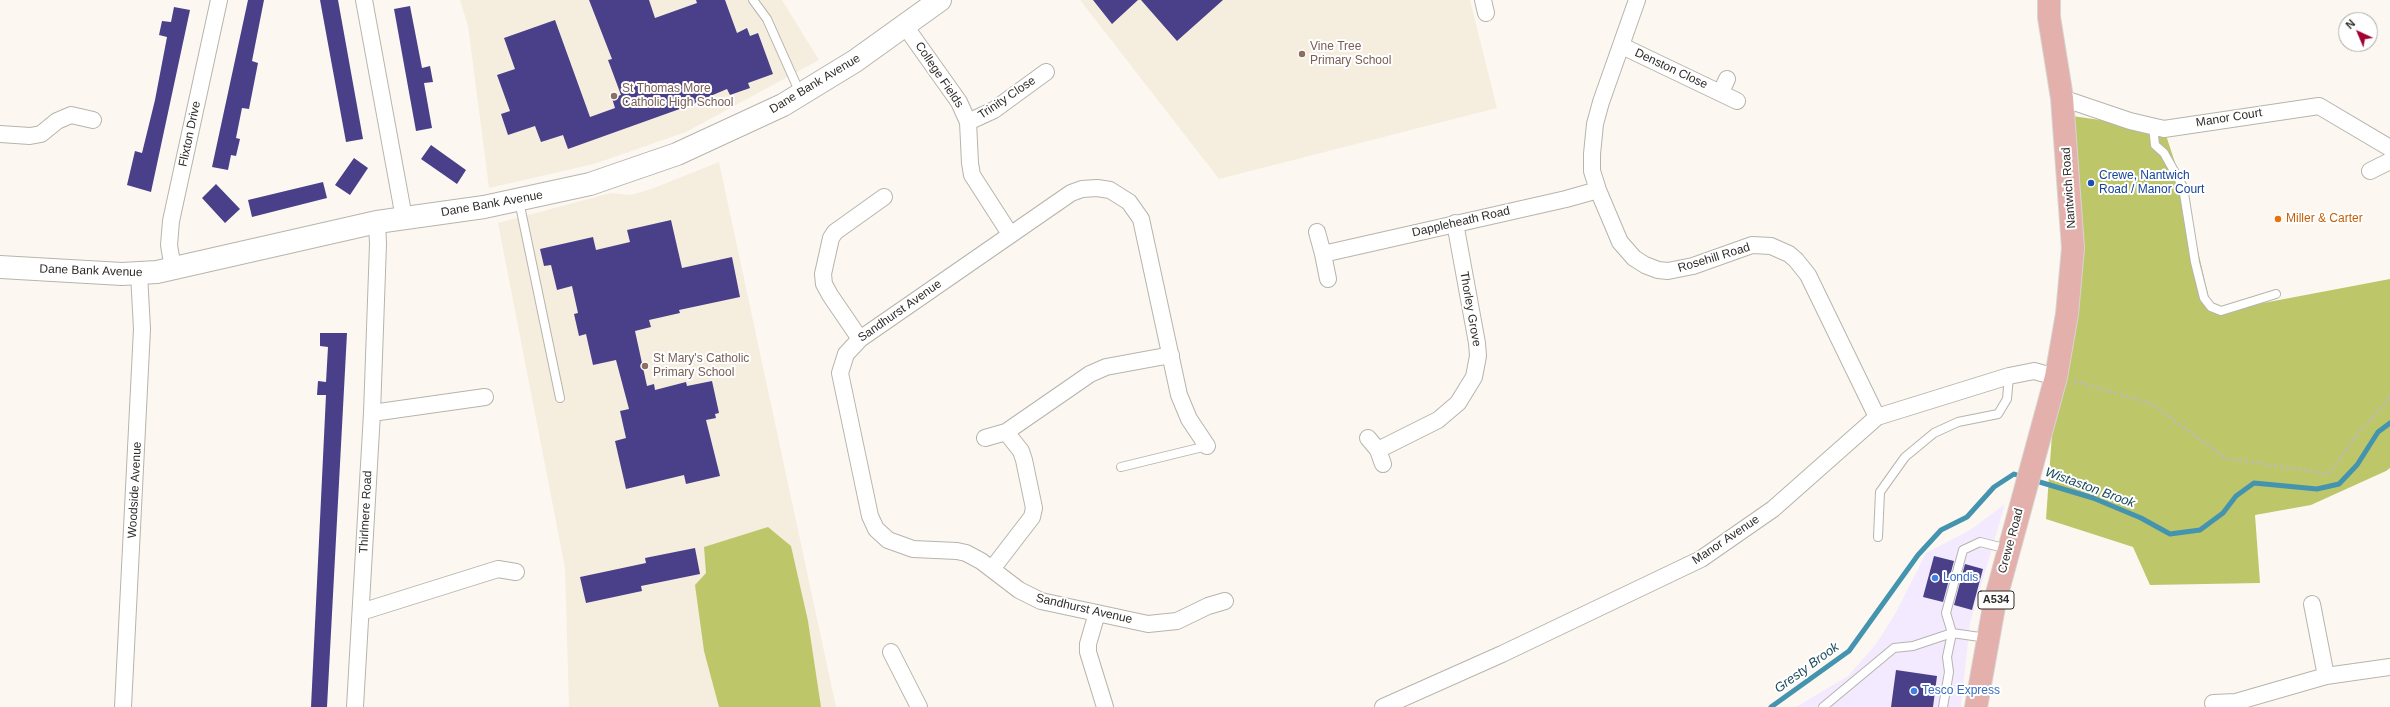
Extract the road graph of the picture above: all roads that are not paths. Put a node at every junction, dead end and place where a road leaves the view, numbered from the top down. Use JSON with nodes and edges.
{"nodes":[{"id":1,"x":219,"y":0,"type":"edge"},
{"id":2,"x":364,"y":0,"type":"edge"},
{"id":3,"x":753,"y":0,"type":"edge"},
{"id":4,"x":940,"y":0,"type":"edge"},
{"id":5,"x":1637,"y":0,"type":"edge"},
{"id":6,"x":2049,"y":0,"type":"edge"},
{"id":7,"x":905,"y":26,"type":"junction"},
{"id":8,"x":1622,"y":46,"type":"junction"},
{"id":9,"x":1046,"y":72,"type":"dead end"},
{"id":10,"x":801,"y":95,"type":"junction"},
{"id":11,"x":2062,"y":98,"type":"junction"},
{"id":12,"x":1737,"y":101,"type":"dead end"},
{"id":13,"x":92,"y":120,"type":"dead end"},
{"id":14,"x":968,"y":122,"type":"junction"},
{"id":15,"x":2153,"y":126,"type":"junction"},
{"id":16,"x":0,"y":134,"type":"edge"},
{"id":17,"x":2390,"y":148,"type":"edge"},
{"id":18,"x":2390,"y":161,"type":"edge"},
{"id":19,"x":2370,"y":171,"type":"dead end"},
{"id":20,"x":1598,"y":190,"type":"junction"},
{"id":21,"x":884,"y":197,"type":"dead end"},
{"id":22,"x":519,"y":201,"type":"junction"},
{"id":23,"x":404,"y":218,"type":"junction"},
{"id":24,"x":377,"y":222,"type":"junction"},
{"id":25,"x":1455,"y":223,"type":"junction"},
{"id":26,"x":1317,"y":232,"type":"dead end"},
{"id":27,"x":1010,"y":234,"type":"junction"},
{"id":28,"x":1323,"y":254,"type":"junction"},
{"id":29,"x":0,"y":267,"type":"edge"},
{"id":30,"x":173,"y":269,"type":"junction"},
{"id":31,"x":139,"y":274,"type":"junction"},
{"id":32,"x":1328,"y":279,"type":"dead end"},
{"id":33,"x":2276,"y":294,"type":"dead end"},
{"id":34,"x":860,"y":339,"type":"junction"},
{"id":35,"x":1171,"y":355,"type":"junction"},
{"id":36,"x":2009,"y":376,"type":"junction"},
{"id":37,"x":2056,"y":377,"type":"junction"},
{"id":38,"x":484,"y":397,"type":"dead end"},
{"id":39,"x":560,"y":398,"type":"dead end"},
{"id":40,"x":372,"y":413,"type":"junction"},
{"id":41,"x":1877,"y":417,"type":"junction"},
{"id":42,"x":1006,"y":432,"type":"junction"},
{"id":43,"x":985,"y":438,"type":"dead end"},
{"id":44,"x":1207,"y":446,"type":"joint"},
{"id":45,"x":1376,"y":450,"type":"dead end"},
{"id":46,"x":1121,"y":467,"type":"dead end"},
{"id":47,"x":1878,"y":537,"type":"dead end"},
{"id":48,"x":2009,"y":549,"type":"junction"},
{"id":49,"x":992,"y":570,"type":"junction"},
{"id":50,"x":516,"y":572,"type":"dead end"},
{"id":51,"x":1224,"y":601,"type":"dead end"},
{"id":52,"x":2312,"y":604,"type":"dead end"},
{"id":53,"x":361,"y":612,"type":"junction"},
{"id":54,"x":1097,"y":613,"type":"junction"},
{"id":55,"x":1952,"y":633,"type":"junction"},
{"id":56,"x":1987,"y":638,"type":"junction"},
{"id":57,"x":891,"y":652,"type":"dead end"},
{"id":58,"x":2390,"y":667,"type":"edge"},
{"id":59,"x":2326,"y":676,"type":"junction"},
{"id":60,"x":2213,"y":703,"type":"dead end"},
{"id":61,"x":2236,"y":704,"type":"edge"},
{"id":62,"x":123,"y":707,"type":"edge"},
{"id":63,"x":355,"y":707,"type":"edge"},
{"id":64,"x":919,"y":707,"type":"edge"},
{"id":65,"x":1105,"y":707,"type":"edge"},
{"id":66,"x":1383,"y":707,"type":"edge"},
{"id":67,"x":1823,"y":707,"type":"edge"},
{"id":68,"x":1943,"y":707,"type":"edge"},
{"id":69,"x":1976,"y":707,"type":"edge"}],
"edges":[{"from":1,"to":30,"type":"street","name":"Flixton Drive"},
{"from":2,"to":23,"type":"street"},
{"from":3,"to":10,"type":"lane"},
{"from":4,"to":7,"type":"street","name":"Dane Bank Avenue"},
{"from":5,"to":8,"type":"street","name":"Rosehill Road"},
{"from":6,"to":11,"type":"main road","name":"Nantwich Road","number":"A534"},
{"from":7,"to":10,"type":"street","name":"Dane Bank Avenue"},
{"from":7,"to":14,"type":"street","name":"College Fields"},
{"from":8,"to":12,"type":"street","name":"Denston Close"},
{"from":8,"to":20,"type":"street","name":"Rosehill Road"},
{"from":9,"to":14,"type":"street","name":"Trinity Close"},
{"from":10,"to":22,"type":"street","name":"Dane Bank Avenue"},
{"from":11,"to":15,"type":"street","name":"Manor Court"},
{"from":11,"to":37,"type":"main road","name":"Nantwich Road","number":"A534"},
{"from":13,"to":16,"type":"street"},
{"from":14,"to":27,"type":"street","name":"College Fields"},
{"from":15,"to":17,"type":"street","name":"Manor Court"},
{"from":15,"to":33,"type":"lane"},
{"from":18,"to":19,"type":"street"},
{"from":20,"to":25,"type":"street","name":"Dappleheath Road"},
{"from":20,"to":41,"type":"street","name":"Rosehill Road"},
{"from":21,"to":34,"type":"street"},
{"from":22,"to":23,"type":"street","name":"Dane Bank Avenue"},
{"from":22,"to":39,"type":"lane"},
{"from":23,"to":24,"type":"street","name":"Dane Bank Avenue"},
{"from":24,"to":30,"type":"street","name":"Dane Bank Avenue"},
{"from":24,"to":40,"type":"street","name":"Thirlmere Road"},
{"from":25,"to":28,"type":"street","name":"Dappleheath Road"},
{"from":25,"to":45,"type":"street","name":"Thorley Grove"},
{"from":26,"to":28,"type":"street"},
{"from":27,"to":34,"type":"street","name":"Sandhurst Avenue"},
{"from":27,"to":35,"type":"street","name":"Sandhurst Avenue"},
{"from":28,"to":32,"type":"street"},
{"from":29,"to":31,"type":"street","name":"Dane Bank Avenue"},
{"from":30,"to":31,"type":"street","name":"Dane Bank Avenue"},
{"from":31,"to":62,"type":"street","name":"Woodside Avenue"},
{"from":34,"to":49,"type":"street","name":"Sandhurst Avenue"},
{"from":35,"to":42,"type":"street"},
{"from":35,"to":44,"type":"street","name":"Sandhurst Avenue"},
{"from":36,"to":37,"type":"street","name":"Manor Avenue"},
{"from":36,"to":41,"type":"street","name":"Manor Avenue"},
{"from":36,"to":47,"type":"lane"},
{"from":37,"to":48,"type":"main road","name":"Crewe Road","number":"A534"},
{"from":38,"to":40,"type":"street"},
{"from":40,"to":53,"type":"street","name":"Thirlmere Road"},
{"from":41,"to":66,"type":"street","name":"Manor Avenue"},
{"from":42,"to":43,"type":"street"},
{"from":42,"to":49,"type":"street"},
{"from":44,"to":46,"type":"lane"},
{"from":48,"to":55,"type":"lane"},
{"from":48,"to":56,"type":"main road","name":"Crewe Road","number":"A534"},
{"from":49,"to":54,"type":"street","name":"Sandhurst Avenue"},
{"from":50,"to":53,"type":"street"},
{"from":51,"to":54,"type":"street","name":"Sandhurst Avenue"},
{"from":52,"to":59,"type":"street"},
{"from":53,"to":63,"type":"street","name":"Thirlmere Road"},
{"from":54,"to":65,"type":"street"},
{"from":55,"to":56,"type":"lane"},
{"from":55,"to":67,"type":"lane"},
{"from":55,"to":68,"type":"lane"},
{"from":56,"to":69,"type":"main road","name":"Crewe Road","number":"A534"},
{"from":57,"to":64,"type":"street"},
{"from":58,"to":59,"type":"street"},
{"from":59,"to":61,"type":"street"},
{"from":60,"to":61,"type":"street"}]}
